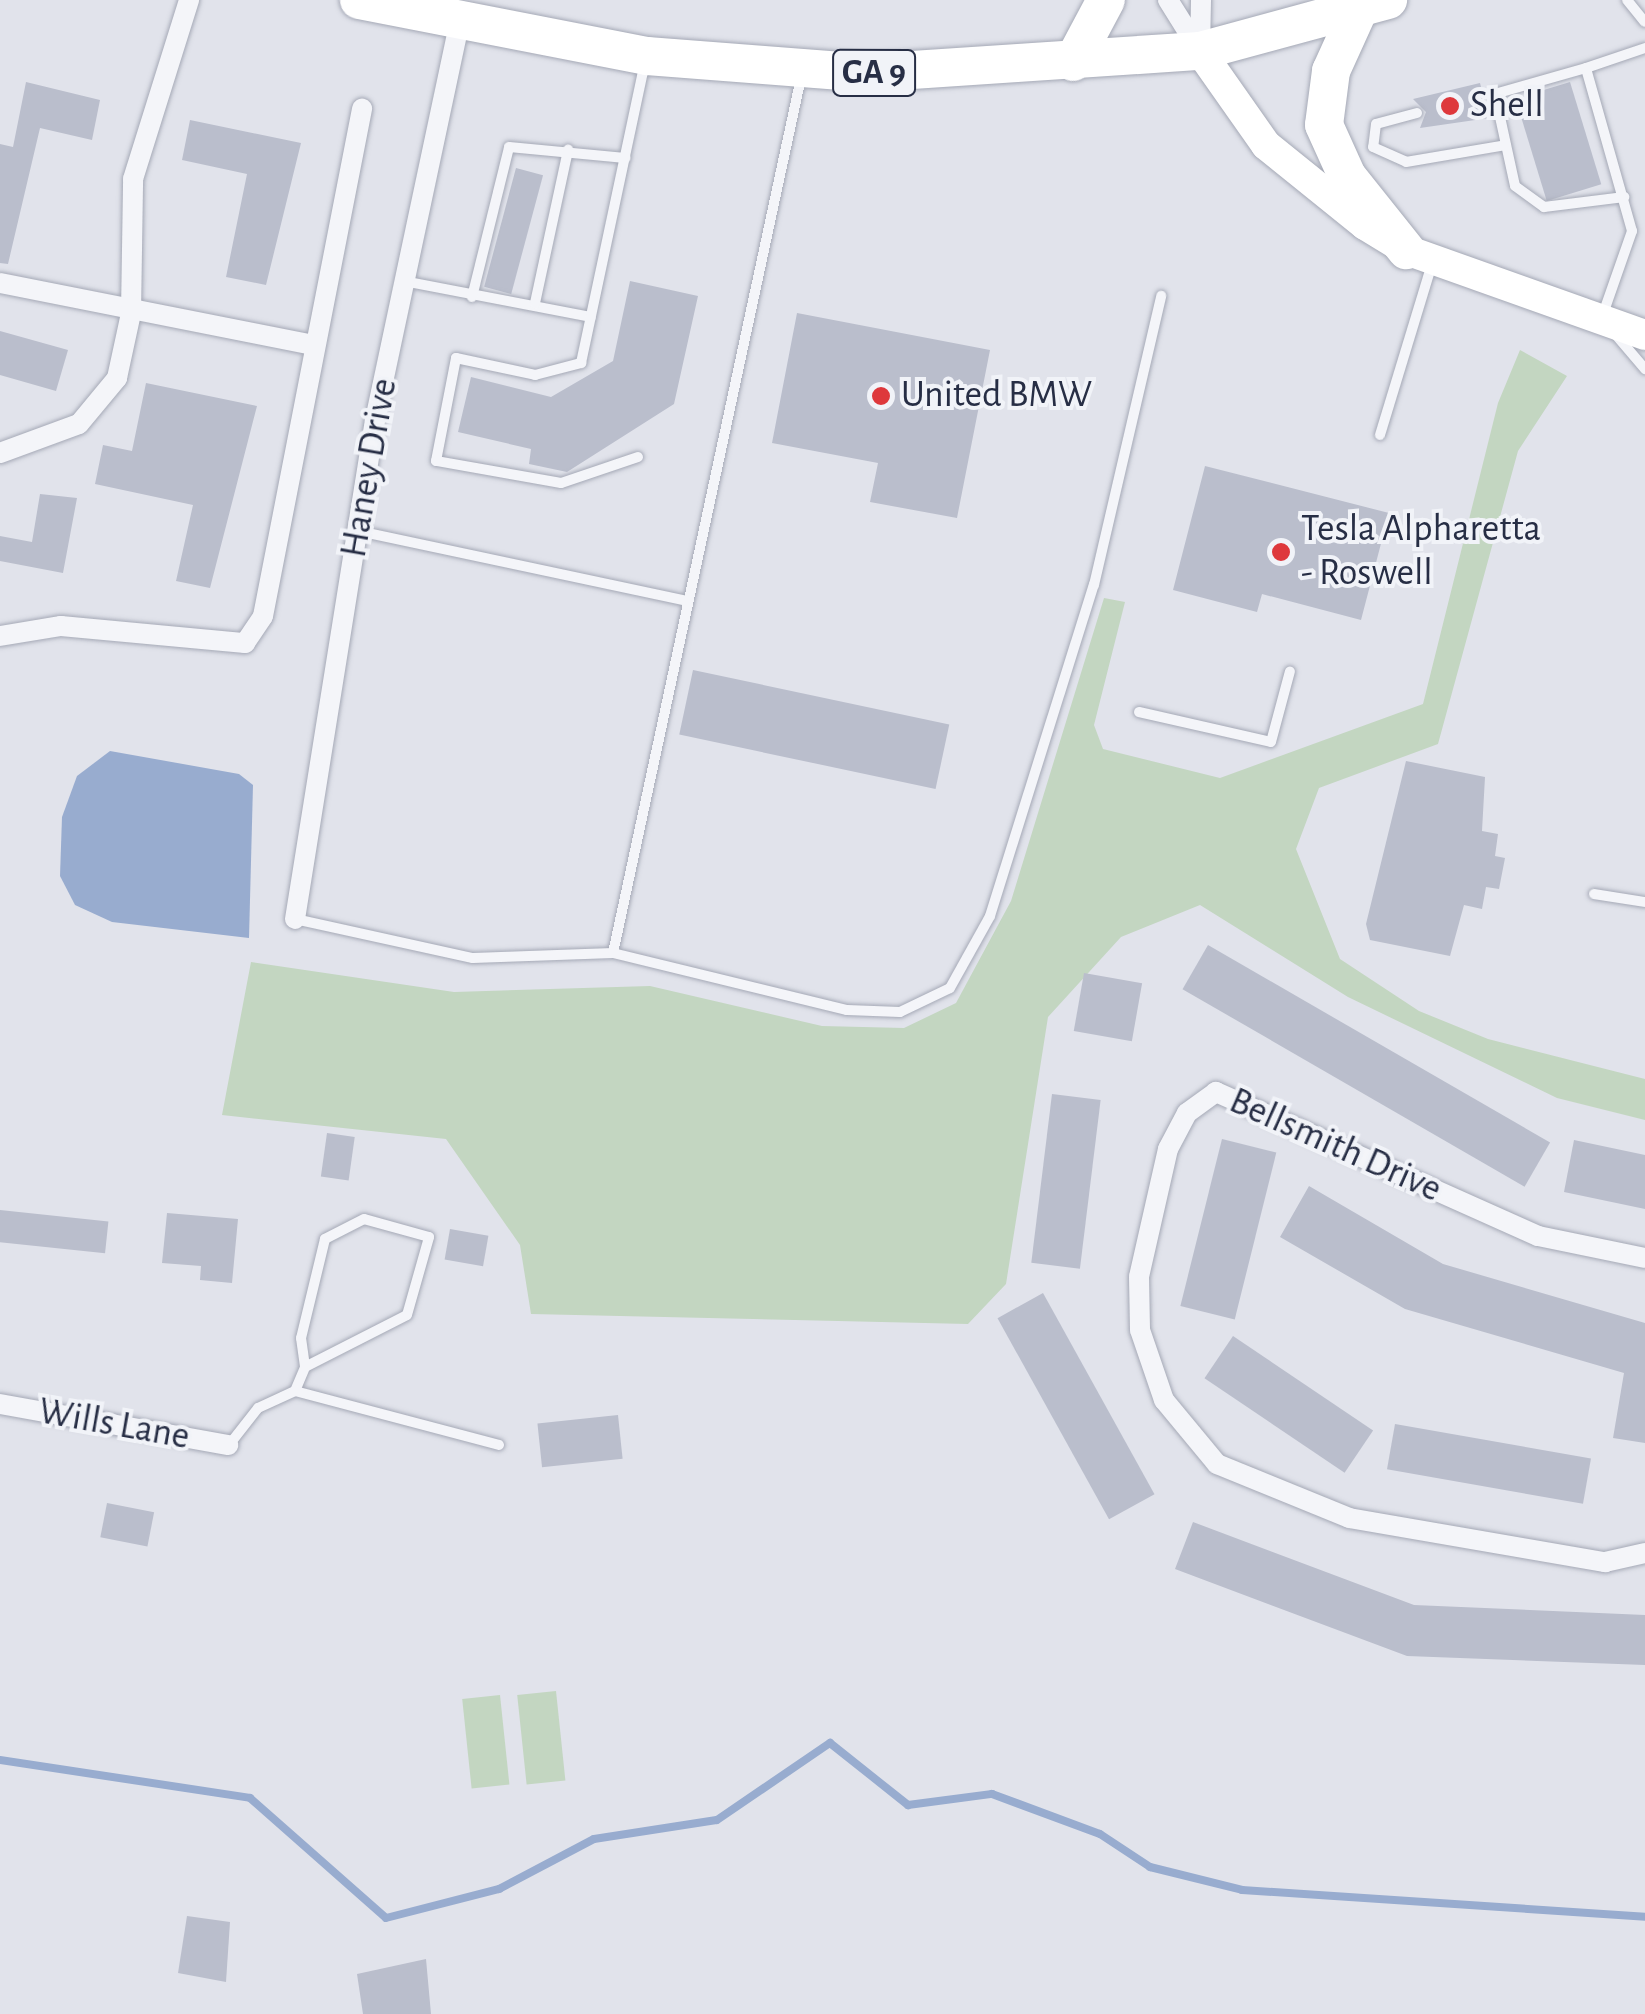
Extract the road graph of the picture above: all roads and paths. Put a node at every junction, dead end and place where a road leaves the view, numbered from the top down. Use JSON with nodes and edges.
{"nodes":[{"id":1,"x":189,"y":0,"type":"edge"},
{"id":2,"x":358,"y":0,"type":"edge"},
{"id":3,"x":1106,"y":0,"type":"edge"},
{"id":4,"x":1168,"y":0,"type":"edge"},
{"id":5,"x":1200,"y":0,"type":"edge"},
{"id":6,"x":1626,"y":0,"type":"edge"},
{"id":7,"x":1374,"y":4,"type":"edge"},
{"id":8,"x":460,"y":19,"type":"junction"},
{"id":9,"x":1645,"y":22,"type":"edge"},
{"id":10,"x":1645,"y":48,"type":"edge"},
{"id":11,"x":1200,"y":51,"type":"junction"},
{"id":12,"x":646,"y":56,"type":"junction"},
{"id":13,"x":1073,"y":62,"type":"junction"},
{"id":14,"x":1586,"y":68,"type":"junction"},
{"id":15,"x":802,"y":72,"type":"junction"},
{"id":16,"x":362,"y":109,"type":"dead end"},
{"id":17,"x":1417,"y":113,"type":"dead end"},
{"id":18,"x":1506,"y":146,"type":"junction"},
{"id":19,"x":568,"y":150,"type":"junction"},
{"id":20,"x":625,"y":158,"type":"junction"},
{"id":21,"x":1624,"y":198,"type":"junction"},
{"id":22,"x":1645,"y":227,"type":"edge"},
{"id":23,"x":1632,"y":231,"type":"junction"},
{"id":24,"x":1419,"y":255,"type":"junction"},
{"id":25,"x":408,"y":282,"type":"junction"},
{"id":26,"x":0,"y":283,"type":"edge"},
{"id":27,"x":1161,"y":296,"type":"dead end"},
{"id":28,"x":472,"y":298,"type":"junction"},
{"id":29,"x":534,"y":303,"type":"junction"},
{"id":30,"x":131,"y":313,"type":"junction"},
{"id":31,"x":591,"y":317,"type":"junction"},
{"id":32,"x":1602,"y":318,"type":"junction"},
{"id":33,"x":1645,"y":335,"type":"edge"},
{"id":34,"x":313,"y":345,"type":"junction"},
{"id":35,"x":1645,"y":370,"type":"edge"},
{"id":36,"x":1380,"y":435,"type":"dead end"},
{"id":37,"x":0,"y":454,"type":"edge"},
{"id":38,"x":638,"y":457,"type":"dead end"},
{"id":39,"x":358,"y":531,"type":"junction"},
{"id":40,"x":686,"y":601,"type":"junction"},
{"id":41,"x":0,"y":636,"type":"edge"},
{"id":42,"x":1290,"y":671,"type":"dead end"},
{"id":43,"x":1139,"y":712,"type":"dead end"},
{"id":44,"x":1594,"y":894,"type":"dead end"},
{"id":45,"x":1645,"y":902,"type":"edge"},
{"id":46,"x":294,"y":919,"type":"joint"},
{"id":47,"x":613,"y":953,"type":"junction"},
{"id":48,"x":1645,"y":1258,"type":"edge"},
{"id":49,"x":305,"y":1367,"type":"junction"},
{"id":50,"x":295,"y":1391,"type":"junction"},
{"id":51,"x":0,"y":1404,"type":"edge"},
{"id":52,"x":499,"y":1444,"type":"dead end"},
{"id":53,"x":228,"y":1446,"type":"joint"},
{"id":54,"x":1645,"y":1553,"type":"edge"}],
"edges":[{"from":1,"to":30,"type":"street"},
{"from":2,"to":8,"type":"highway","number":"GA 9"},
{"from":3,"to":13,"type":"highway"},
{"from":4,"to":11,"type":"street"},
{"from":5,"to":11,"type":"street"},
{"from":6,"to":9,"type":"lane"},
{"from":7,"to":11,"type":"highway","number":"GA 9"},
{"from":7,"to":24,"type":"highway"},
{"from":8,"to":12,"type":"highway","number":"GA 9"},
{"from":8,"to":25,"type":"street","name":"Haney Drive"},
{"from":10,"to":14,"type":"lane"},
{"from":11,"to":13,"type":"highway","number":"GA 9"},
{"from":11,"to":24,"type":"street"},
{"from":12,"to":15,"type":"highway","number":"GA 9"},
{"from":12,"to":20,"type":"lane"},
{"from":13,"to":15,"type":"highway","number":"GA 9"},
{"from":14,"to":18,"type":"lane"},
{"from":14,"to":21,"type":"lane"},
{"from":15,"to":40,"type":"lane"},
{"from":16,"to":34,"type":"street"},
{"from":17,"to":18,"type":"lane"},
{"from":18,"to":21,"type":"lane"},
{"from":19,"to":20,"type":"lane"},
{"from":19,"to":28,"type":"lane"},
{"from":19,"to":29,"type":"lane"},
{"from":20,"to":31,"type":"lane"},
{"from":21,"to":23,"type":"lane"},
{"from":22,"to":23,"type":"lane"},
{"from":23,"to":32,"type":"lane"},
{"from":24,"to":32,"type":"street"},
{"from":24,"to":36,"type":"lane"},
{"from":25,"to":28,"type":"lane"},
{"from":25,"to":39,"type":"street","name":"Haney Drive"},
{"from":26,"to":30,"type":"street"},
{"from":27,"to":47,"type":"lane"},
{"from":28,"to":29,"type":"lane"},
{"from":29,"to":31,"type":"lane"},
{"from":30,"to":34,"type":"street"},
{"from":30,"to":37,"type":"street"},
{"from":31,"to":38,"type":"lane"},
{"from":32,"to":33,"type":"street"},
{"from":32,"to":35,"type":"lane"},
{"from":34,"to":41,"type":"street"},
{"from":39,"to":40,"type":"lane"},
{"from":39,"to":46,"type":"street","name":"Haney Drive"},
{"from":40,"to":47,"type":"lane"},
{"from":42,"to":43,"type":"lane"},
{"from":44,"to":45,"type":"lane"},
{"from":46,"to":47,"type":"lane"},
{"from":48,"to":54,"type":"street","name":"Bellsmith Drive"},
{"from":49,"to":49,"type":"lane"},
{"from":49,"to":50,"type":"lane"},
{"from":50,"to":52,"type":"lane"},
{"from":50,"to":53,"type":"lane"},
{"from":51,"to":53,"type":"street","name":"Wills Lane"}]}
